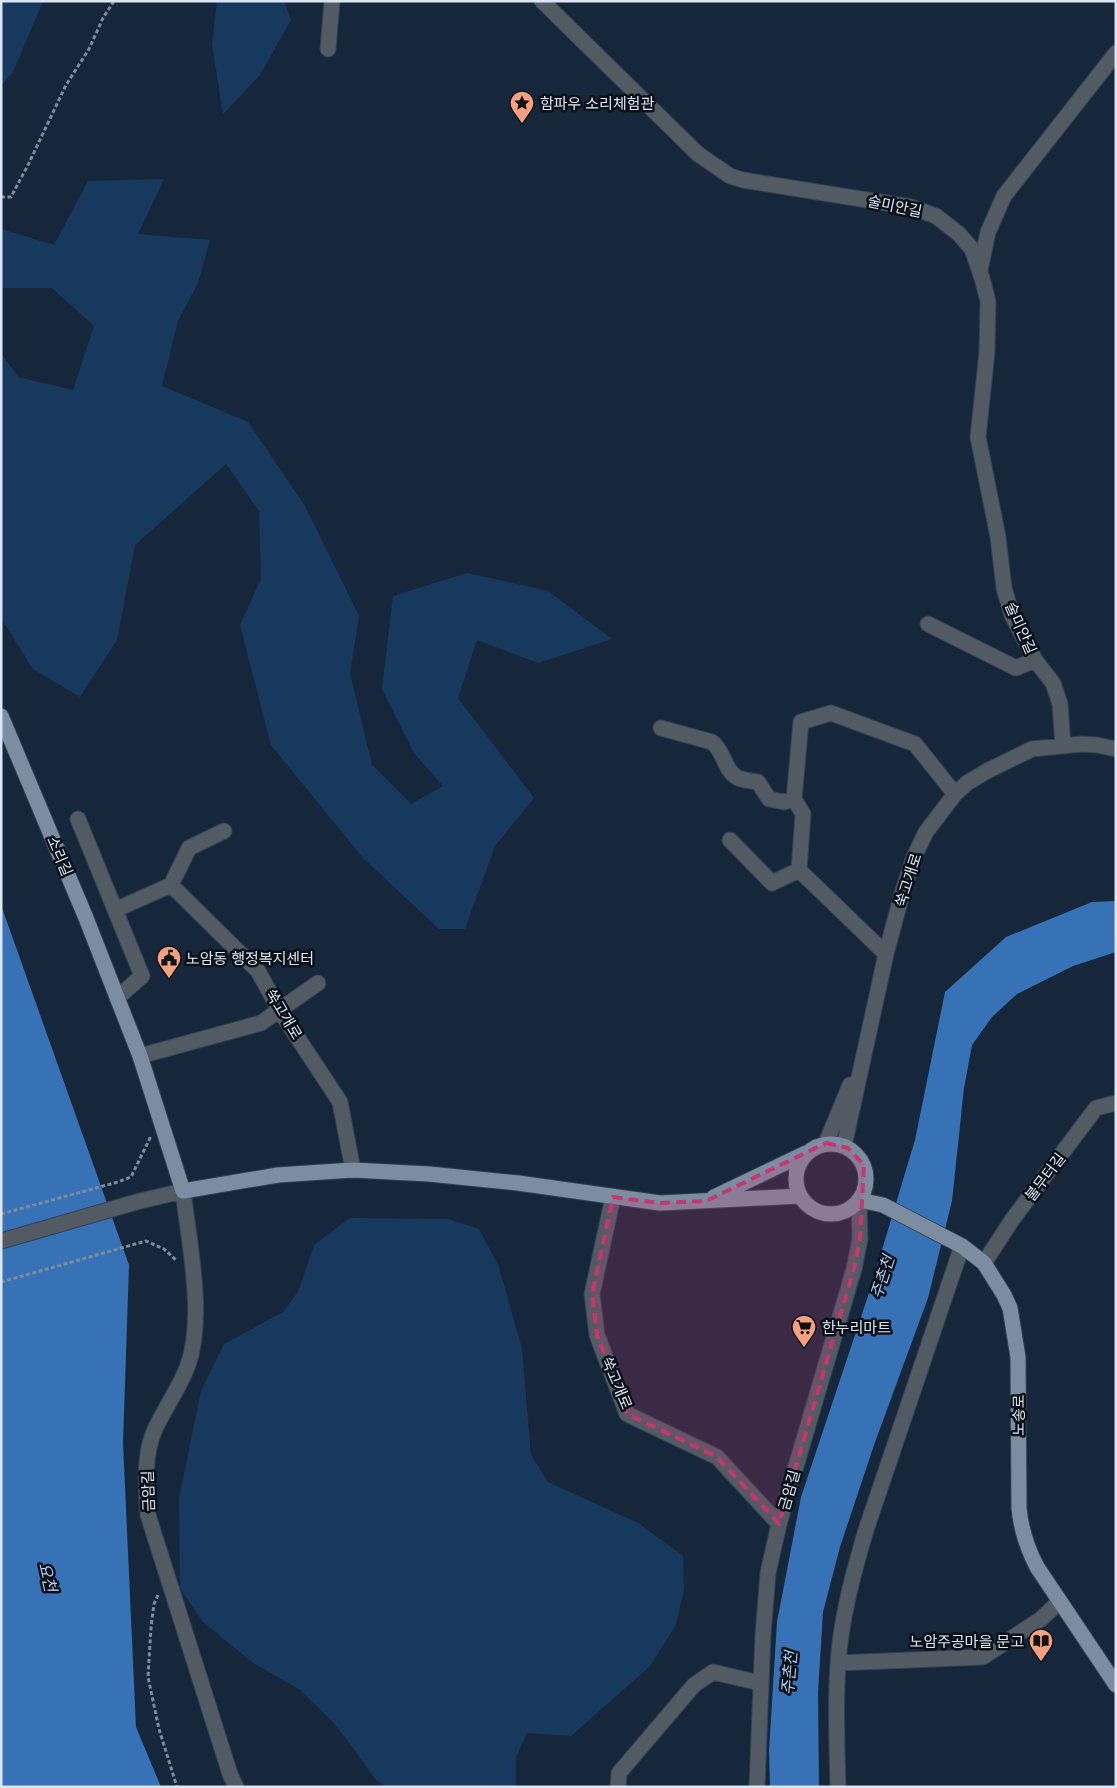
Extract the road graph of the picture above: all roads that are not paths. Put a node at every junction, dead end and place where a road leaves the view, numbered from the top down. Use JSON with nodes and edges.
{"nodes":[{"id":1,"x":332,"y":1,"type":"edge"},
{"id":2,"x":542,"y":1,"type":"edge"},
{"id":3,"x":328,"y":49,"type":"dead end"},
{"id":4,"x":1116,"y":53,"type":"edge"},
{"id":5,"x":980,"y":271,"type":"junction"},
{"id":6,"x":928,"y":624,"type":"dead end"},
{"id":7,"x":1035,"y":660,"type":"junction"},
{"id":8,"x":1,"y":716,"type":"edge"},
{"id":9,"x":661,"y":728,"type":"dead end"},
{"id":10,"x":1063,"y":745,"type":"junction"},
{"id":11,"x":1116,"y":749,"type":"edge"},
{"id":12,"x":954,"y":794,"type":"junction"},
{"id":13,"x":794,"y":799,"type":"junction"},
{"id":14,"x":78,"y":819,"type":"dead end"},
{"id":15,"x":224,"y":831,"type":"dead end"},
{"id":16,"x":730,"y":840,"type":"dead end"},
{"id":17,"x":799,"y":870,"type":"junction"},
{"id":18,"x":171,"y":885,"type":"junction"},
{"id":19,"x":115,"y":910,"type":"junction"},
{"id":20,"x":886,"y":954,"type":"junction"},
{"id":21,"x":318,"y":983,"type":"dead end"},
{"id":22,"x":117,"y":998,"type":"junction"},
{"id":23,"x":280,"y":1010,"type":"junction"},
{"id":24,"x":864,"y":1049,"type":"junction"},
{"id":25,"x":140,"y":1056,"type":"junction"},
{"id":26,"x":1116,"y":1103,"type":"edge"},
{"id":27,"x":826,"y":1143,"type":"junction"},
{"id":28,"x":844,"y":1146,"type":"junction"},
{"id":29,"x":806,"y":1153,"type":"junction"},
{"id":30,"x":353,"y":1170,"type":"junction"},
{"id":31,"x":183,"y":1191,"type":"junction"},
{"id":32,"x":800,"y":1196,"type":"junction"},
{"id":33,"x":613,"y":1197,"type":"junction"},
{"id":34,"x":859,"y":1200,"type":"junction"},
{"id":35,"x":706,"y":1201,"type":"junction"},
{"id":36,"x":1,"y":1241,"type":"edge"},
{"id":37,"x":958,"y":1244,"type":"junction"},
{"id":38,"x":984,"y":1263,"type":"junction"},
{"id":39,"x":779,"y":1524,"type":"junction"},
{"id":40,"x":1059,"y":1602,"type":"junction"},
{"id":41,"x":838,"y":1663,"type":"junction"},
{"id":42,"x":760,"y":1683,"type":"junction"},
{"id":43,"x":1116,"y":1685,"type":"edge"},
{"id":44,"x":236,"y":1787,"type":"edge"},
{"id":45,"x":618,"y":1787,"type":"edge"},
{"id":46,"x":757,"y":1787,"type":"edge"},
{"id":47,"x":838,"y":1787,"type":"edge"}],
"edges":[{"from":1,"to":3,"type":"street"},
{"from":2,"to":5,"type":"street","name":"술미안길"},
{"from":4,"to":5,"type":"street"},
{"from":5,"to":7,"type":"street","name":"술미안길"},
{"from":6,"to":7,"type":"street","name":"술미안길"},
{"from":7,"to":10,"type":"street","name":"술미안길"},
{"from":8,"to":22,"type":"main road","name":"소리길"},
{"from":9,"to":13,"type":"street"},
{"from":10,"to":11,"type":"street","name":"쑥고개로"},
{"from":10,"to":12,"type":"street","name":"쑥고개로"},
{"from":12,"to":13,"type":"street"},
{"from":12,"to":20,"type":"street","name":"쑥고개로"},
{"from":13,"to":17,"type":"street"},
{"from":14,"to":19,"type":"street","name":"소리길"},
{"from":15,"to":18,"type":"street"},
{"from":16,"to":17,"type":"street"},
{"from":17,"to":20,"type":"street"},
{"from":18,"to":19,"type":"street"},
{"from":18,"to":23,"type":"street","name":"쑥고개로"},
{"from":19,"to":22,"type":"street","name":"소리길"},
{"from":20,"to":24,"type":"street","name":"쑥고개로"},
{"from":21,"to":23,"type":"street"},
{"from":22,"to":25,"type":"main road","name":"소리길"},
{"from":23,"to":25,"type":"street"},
{"from":23,"to":30,"type":"street","name":"쑥고개로"},
{"from":24,"to":27,"type":"street"},
{"from":24,"to":28,"type":"street","name":"쑥고개로"},
{"from":25,"to":31,"type":"main road","name":"소리길"},
{"from":26,"to":38,"type":"street","name":"불무터길"},
{"from":27,"to":28,"type":"main road"},
{"from":27,"to":29,"type":"main road"},
{"from":28,"to":34,"type":"main road"},
{"from":29,"to":32,"type":"main road"},
{"from":29,"to":35,"type":"main road"},
{"from":30,"to":31,"type":"main road"},
{"from":30,"to":33,"type":"main road"},
{"from":31,"to":36,"type":"street"},
{"from":31,"to":44,"type":"street","name":"금암길"},
{"from":32,"to":34,"type":"main road"},
{"from":32,"to":35,"type":"main road"},
{"from":33,"to":35,"type":"main road"},
{"from":33,"to":39,"type":"street","name":"쑥고개로"},
{"from":34,"to":37,"type":"main road","name":"노송로"},
{"from":34,"to":39,"type":"street","name":"금암길"},
{"from":37,"to":38,"type":"main road","name":"노송로"},
{"from":37,"to":41,"type":"street"},
{"from":38,"to":40,"type":"main road","name":"노송로"},
{"from":39,"to":42,"type":"street","name":"금암길"},
{"from":40,"to":41,"type":"street"},
{"from":40,"to":43,"type":"main road","name":"노송로"},
{"from":41,"to":47,"type":"street"},
{"from":42,"to":45,"type":"street"},
{"from":42,"to":46,"type":"street","name":"금암길"}]}
